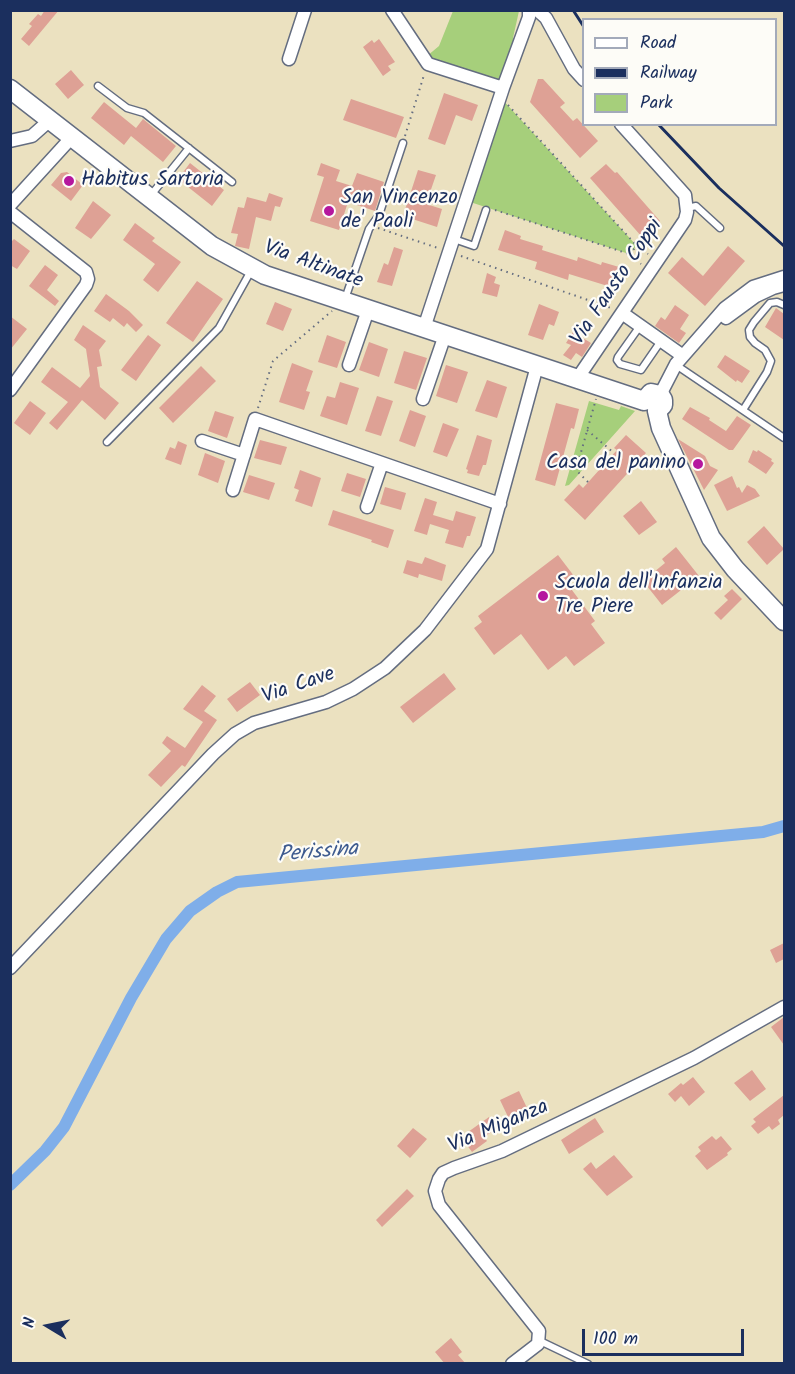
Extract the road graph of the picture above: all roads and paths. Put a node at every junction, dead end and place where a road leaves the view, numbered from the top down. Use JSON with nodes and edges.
{"nodes":[{"id":1,"x":392,"y":10,"type":"edge"},
{"id":2,"x":529,"y":10,"type":"edge"},
{"id":3,"x":537,"y":10,"type":"edge"},
{"id":4,"x":303,"y":11,"type":"edge"},
{"id":5,"x":289,"y":59,"type":"dead end"},
{"id":6,"x":428,"y":64,"type":"junction"},
{"id":7,"x":582,"y":78,"type":"edge"},
{"id":8,"x":98,"y":86,"type":"dead end"},
{"id":9,"x":10,"y":88,"type":"edge"},
{"id":10,"x":501,"y":92,"type":"junction"},
{"id":11,"x":50,"y":120,"type":"junction"},
{"id":12,"x":623,"y":126,"type":"edge"},
{"id":13,"x":72,"y":137,"type":"junction"},
{"id":14,"x":10,"y":141,"type":"edge"},
{"id":15,"x":403,"y":143,"type":"joint"},
{"id":16,"x":189,"y":148,"type":"junction"},
{"id":17,"x":231,"y":182,"type":"dead end"},
{"id":18,"x":149,"y":198,"type":"junction"},
{"id":19,"x":10,"y":205,"type":"edge"},
{"id":20,"x":687,"y":208,"type":"junction"},
{"id":21,"x":487,"y":209,"type":"joint"},
{"id":22,"x":10,"y":212,"type":"edge"},
{"id":23,"x":371,"y":226,"type":"junction"},
{"id":24,"x":720,"y":228,"type":"dead end"},
{"id":25,"x":454,"y":239,"type":"junction"},
{"id":26,"x":637,"y":246,"type":"junction"},
{"id":27,"x":446,"y":251,"type":"dead end"},
{"id":28,"x":457,"y":254,"type":"dead end"},
{"id":29,"x":629,"y":254,"type":"junction"},
{"id":30,"x":654,"y":266,"type":"junction"},
{"id":31,"x":253,"y":268,"type":"junction"},
{"id":32,"x":784,"y":276,"type":"edge"},
{"id":33,"x":784,"y":285,"type":"edge"},
{"id":34,"x":339,"y":305,"type":"junction"},
{"id":35,"x":784,"y":305,"type":"edge"},
{"id":36,"x":368,"y":310,"type":"junction"},
{"id":37,"x":622,"y":313,"type":"junction"},
{"id":38,"x":640,"y":325,"type":"junction"},
{"id":39,"x":424,"y":328,"type":"junction"},
{"id":40,"x":445,"y":335,"type":"junction"},
{"id":41,"x":661,"y":340,"type":"junction"},
{"id":42,"x":693,"y":346,"type":"junction"},
{"id":43,"x":679,"y":360,"type":"junction"},
{"id":44,"x":349,"y":365,"type":"dead end"},
{"id":45,"x":537,"y":366,"type":"junction"},
{"id":46,"x":577,"y":379,"type":"junction"},
{"id":47,"x":10,"y":390,"type":"edge"},
{"id":48,"x":423,"y":399,"type":"dead end"},
{"id":49,"x":596,"y":399,"type":"dead end"},
{"id":50,"x":654,"y":402,"type":"junction"},
{"id":51,"x":743,"y":410,"type":"junction"},
{"id":52,"x":255,"y":419,"type":"junction"},
{"id":53,"x":587,"y":430,"type":"junction"},
{"id":54,"x":784,"y":438,"type":"edge"},
{"id":55,"x":202,"y":441,"type":"dead end"},
{"id":56,"x":107,"y":442,"type":"dead end"},
{"id":57,"x":614,"y":453,"type":"dead end"},
{"id":58,"x":244,"y":455,"type":"junction"},
{"id":59,"x":382,"y":463,"type":"junction"},
{"id":60,"x":588,"y":482,"type":"dead end"},
{"id":61,"x":233,"y":489,"type":"dead end"},
{"id":62,"x":500,"y":504,"type":"junction"},
{"id":63,"x":367,"y":507,"type":"dead end"},
{"id":64,"x":784,"y":621,"type":"edge"},
{"id":65,"x":10,"y":968,"type":"edge"},
{"id":66,"x":784,"y":1007,"type":"edge"},
{"id":67,"x":540,"y":1341,"type":"junction"},
{"id":68,"x":512,"y":1364,"type":"edge"},
{"id":69,"x":588,"y":1364,"type":"edge"}],
"edges":[{"from":1,"to":6,"type":"street"},
{"from":2,"to":10,"type":"street"},
{"from":3,"to":7,"type":"street"},
{"from":4,"to":5,"type":"street"},
{"from":6,"to":10,"type":"street"},
{"from":6,"to":15,"type":"path"},
{"from":8,"to":16,"type":"lane"},
{"from":9,"to":11,"type":"street","name":"Via Altinate"},
{"from":10,"to":25,"type":"street"},
{"from":10,"to":26,"type":"path"},
{"from":11,"to":13,"type":"street","name":"Via Altinate"},
{"from":11,"to":14,"type":"street"},
{"from":12,"to":20,"type":"street","name":"Via Fausto Coppi"},
{"from":13,"to":18,"type":"street","name":"Via Altinate"},
{"from":13,"to":19,"type":"street"},
{"from":15,"to":23,"type":"lane"},
{"from":16,"to":17,"type":"lane"},
{"from":16,"to":18,"type":"lane"},
{"from":18,"to":31,"type":"street","name":"Via Altinate"},
{"from":20,"to":24,"type":"lane"},
{"from":20,"to":30,"type":"street","name":"Via Fausto Coppi"},
{"from":21,"to":25,"type":"lane"},
{"from":21,"to":29,"type":"path"},
{"from":22,"to":47,"type":"street"},
{"from":23,"to":27,"type":"path"},
{"from":23,"to":34,"type":"lane"},
{"from":25,"to":39,"type":"street"},
{"from":26,"to":29,"type":"path"},
{"from":26,"to":30,"type":"path"},
{"from":28,"to":37,"type":"path"},
{"from":29,"to":30,"type":"path"},
{"from":30,"to":37,"type":"street","name":"Via Fausto Coppi"},
{"from":31,"to":34,"type":"street","name":"Via Altinate"},
{"from":31,"to":56,"type":"lane"},
{"from":32,"to":42,"type":"street"},
{"from":33,"to":42,"type":"street"},
{"from":34,"to":36,"type":"street","name":"Via Altinate"},
{"from":34,"to":52,"type":"path"},
{"from":35,"to":51,"type":"lane"},
{"from":36,"to":39,"type":"street","name":"Via Altinate"},
{"from":36,"to":44,"type":"street"},
{"from":37,"to":38,"type":"street"},
{"from":37,"to":46,"type":"street","name":"Via Fausto Coppi"},
{"from":38,"to":41,"type":"street"},
{"from":38,"to":41,"type":"lane"},
{"from":39,"to":40,"type":"street","name":"Via Altinate"},
{"from":40,"to":45,"type":"street","name":"Via Altinate"},
{"from":40,"to":48,"type":"street"},
{"from":41,"to":43,"type":"street"},
{"from":42,"to":43,"type":"street"},
{"from":43,"to":50,"type":"street"},
{"from":43,"to":51,"type":"lane"},
{"from":45,"to":46,"type":"street","name":"Via Altinate"},
{"from":45,"to":62,"type":"street","name":"Via Cave"},
{"from":46,"to":50,"type":"street","name":"Via Altinate"},
{"from":49,"to":53,"type":"path"},
{"from":50,"to":64,"type":"street"},
{"from":51,"to":54,"type":"lane"},
{"from":52,"to":58,"type":"street"},
{"from":52,"to":59,"type":"street"},
{"from":53,"to":57,"type":"path"},
{"from":53,"to":60,"type":"path"},
{"from":55,"to":58,"type":"street"},
{"from":58,"to":61,"type":"street"},
{"from":59,"to":62,"type":"street"},
{"from":59,"to":63,"type":"street"},
{"from":62,"to":65,"type":"street","name":"Via Cave"},
{"from":66,"to":67,"type":"street","name":"Via Miganza"},
{"from":67,"to":68,"type":"street"},
{"from":67,"to":69,"type":"lane"}]}
